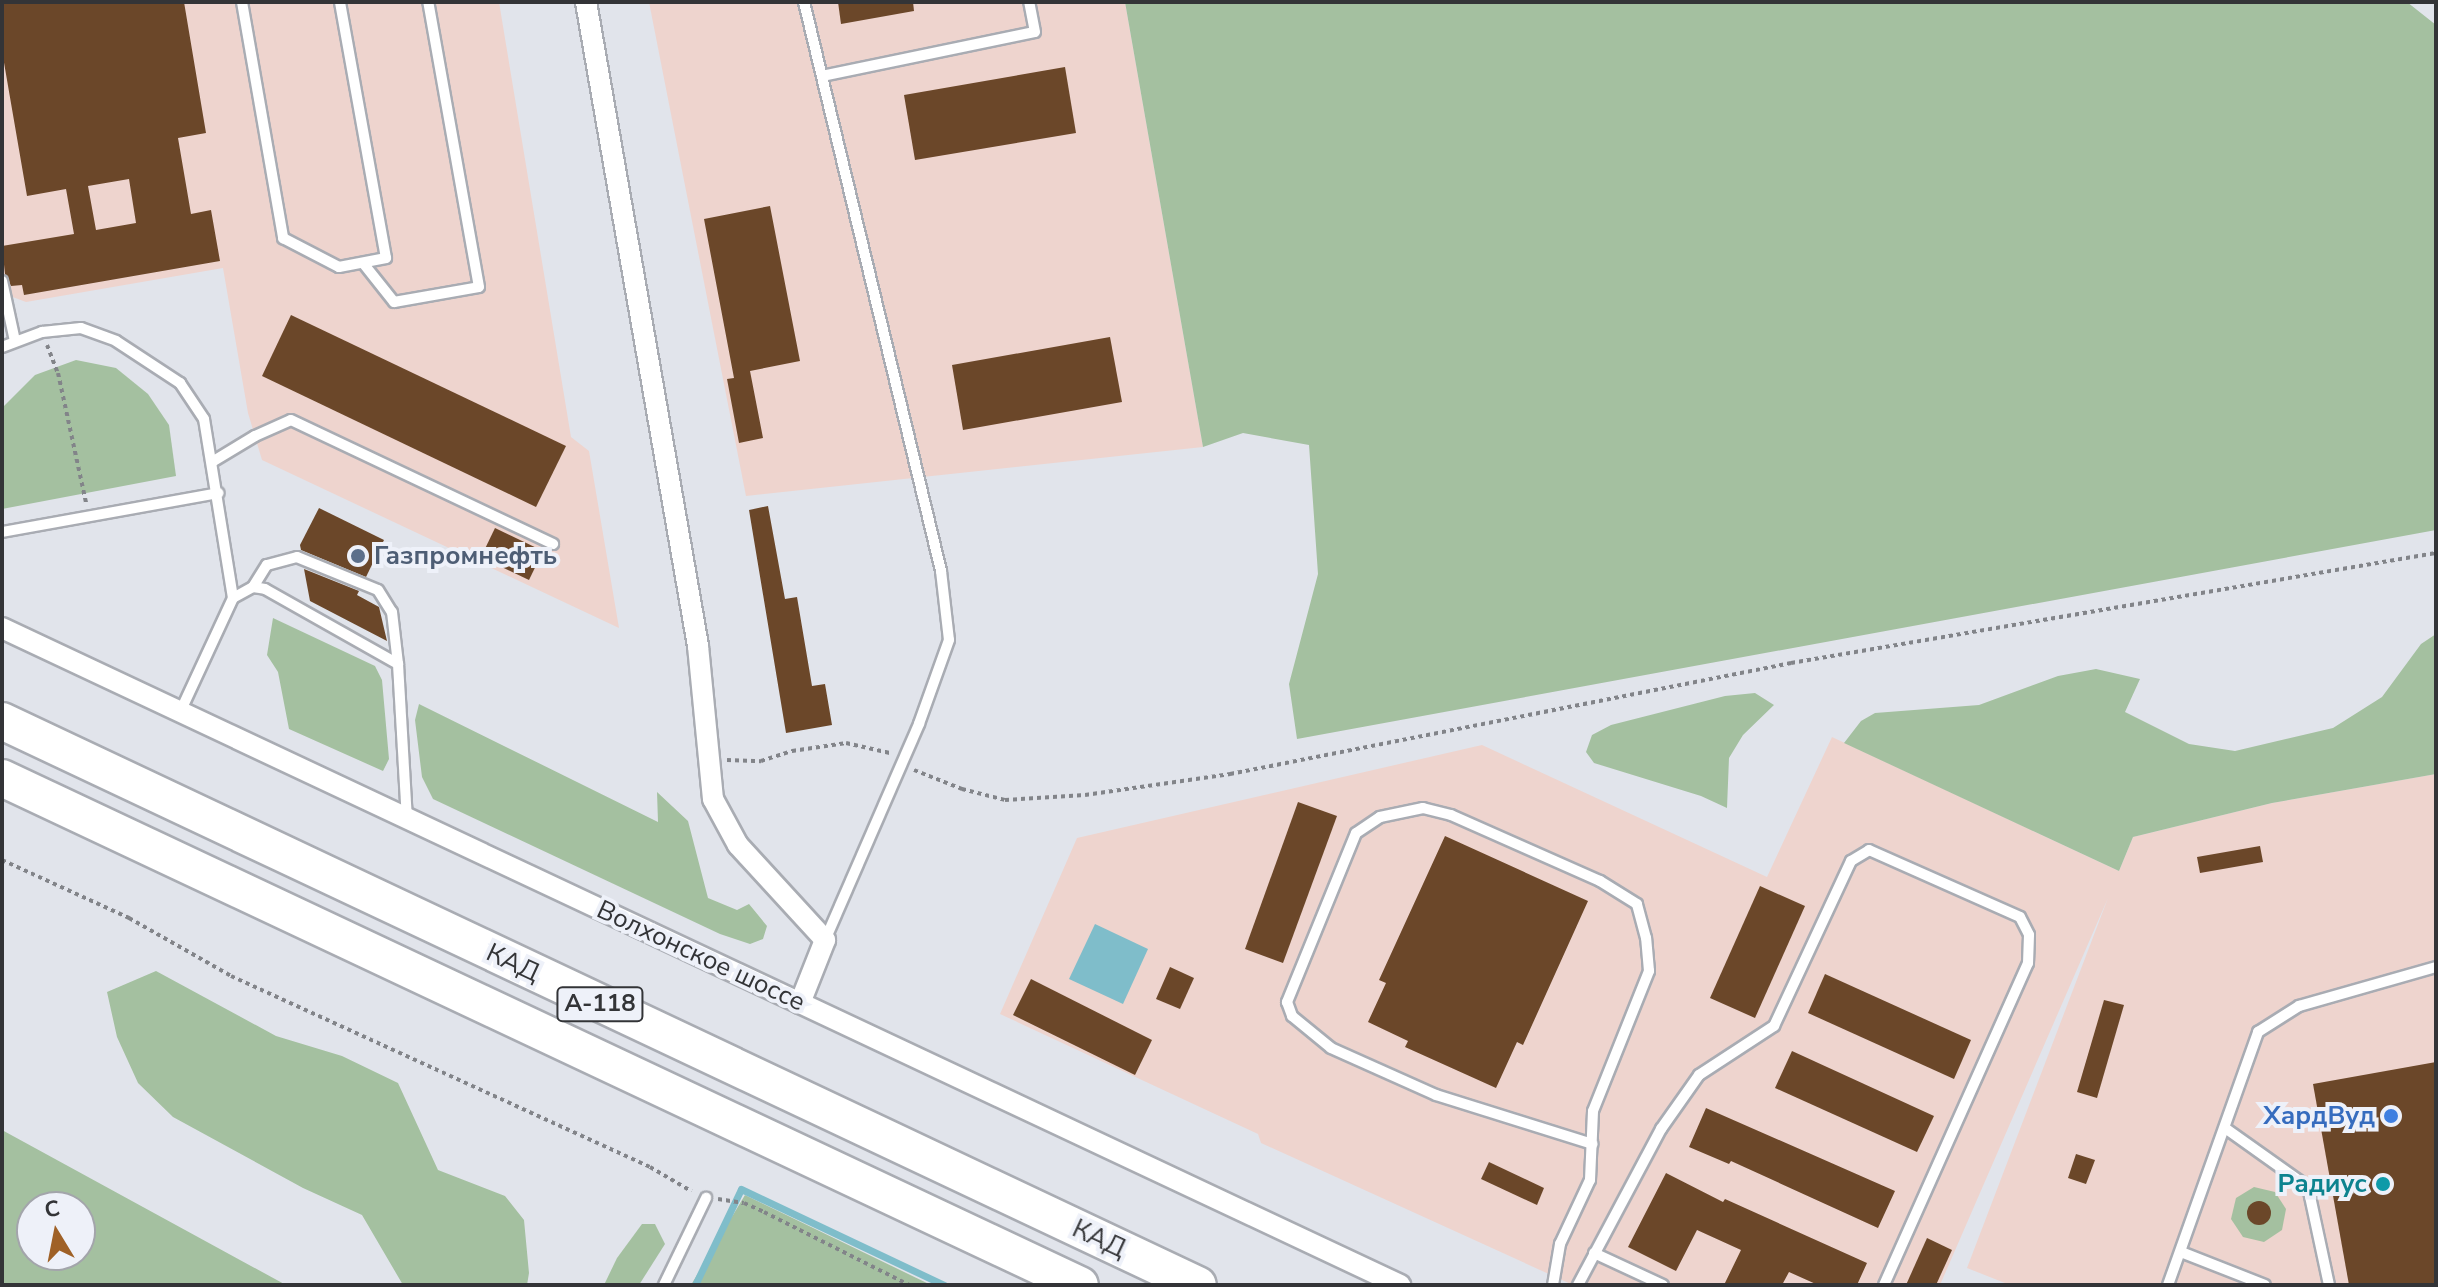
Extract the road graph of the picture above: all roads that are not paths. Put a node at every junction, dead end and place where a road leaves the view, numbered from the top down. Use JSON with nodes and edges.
{"nodes":[{"id":1,"x":242,"y":2,"type":"edge"},
{"id":2,"x":340,"y":2,"type":"edge"},
{"id":3,"x":428,"y":2,"type":"edge"},
{"id":4,"x":586,"y":2,"type":"edge"},
{"id":5,"x":804,"y":2,"type":"edge"},
{"id":6,"x":1029,"y":2,"type":"edge"},
{"id":7,"x":822,"y":76,"type":"junction"},
{"id":8,"x":363,"y":263,"type":"junction"},
{"id":9,"x":2,"y":281,"type":"edge"},
{"id":10,"x":15,"y":341,"type":"junction"},
{"id":11,"x":2,"y":347,"type":"edge"},
{"id":12,"x":212,"y":462,"type":"junction"},
{"id":13,"x":219,"y":493,"type":"junction"},
{"id":14,"x":2,"y":532,"type":"edge"},
{"id":15,"x":553,"y":544,"type":"dead end"},
{"id":16,"x":253,"y":587,"type":"junction"},
{"id":17,"x":233,"y":598,"type":"junction"},
{"id":18,"x":2,"y":628,"type":"edge"},
{"id":19,"x":398,"y":664,"type":"junction"},
{"id":20,"x":180,"y":712,"type":"junction"},
{"id":21,"x":2,"y":721,"type":"edge"},
{"id":22,"x":2,"y":778,"type":"edge"},
{"id":23,"x":407,"y":818,"type":"junction"},
{"id":24,"x":825,"y":940,"type":"junction"},
{"id":25,"x":2436,"y":967,"type":"edge"},
{"id":26,"x":800,"y":1003,"type":"junction"},
{"id":27,"x":2225,"y":1128,"type":"junction"},
{"id":28,"x":1592,"y":1144,"type":"junction"},
{"id":29,"x":706,"y":1198,"type":"road end"},
{"id":30,"x":2181,"y":1252,"type":"junction"},
{"id":31,"x":1594,"y":1253,"type":"junction"},
{"id":32,"x":664,"y":1285,"type":"edge"},
{"id":33,"x":1080,"y":1285,"type":"edge"},
{"id":34,"x":1198,"y":1285,"type":"edge"},
{"id":35,"x":1400,"y":1285,"type":"edge"},
{"id":36,"x":1553,"y":1285,"type":"edge"},
{"id":37,"x":1578,"y":1285,"type":"edge"},
{"id":38,"x":1663,"y":1285,"type":"edge"},
{"id":39,"x":1884,"y":1285,"type":"edge"},
{"id":40,"x":2168,"y":1285,"type":"edge"},
{"id":41,"x":2265,"y":1285,"type":"edge"},
{"id":42,"x":2329,"y":1285,"type":"edge"}],
"edges":[{"from":1,"to":8,"type":"lane"},
{"from":2,"to":8,"type":"lane"},
{"from":3,"to":8,"type":"lane"},
{"from":4,"to":24,"type":"street"},
{"from":5,"to":7,"type":"lane"},
{"from":6,"to":7,"type":"lane"},
{"from":7,"to":24,"type":"lane"},
{"from":9,"to":10,"type":"lane"},
{"from":10,"to":11,"type":"lane"},
{"from":10,"to":12,"type":"lane"},
{"from":12,"to":13,"type":"lane"},
{"from":12,"to":15,"type":"lane"},
{"from":13,"to":14,"type":"lane"},
{"from":13,"to":17,"type":"lane"},
{"from":16,"to":17,"type":"lane"},
{"from":16,"to":19,"type":"lane"},
{"from":16,"to":19,"type":"lane"},
{"from":17,"to":20,"type":"lane"},
{"from":18,"to":20,"type":"street","name":"Волхонское шоссе"},
{"from":19,"to":23,"type":"lane"},
{"from":20,"to":23,"type":"street","name":"Волхонское шоссе"},
{"from":21,"to":34,"type":"highway","name":"КАД","number":"А-118"},
{"from":22,"to":33,"type":"highway","name":"КАД","number":"А-118"},
{"from":23,"to":26,"type":"street","name":"Волхонское шоссе"},
{"from":24,"to":26,"type":"street"},
{"from":25,"to":27,"type":"lane"},
{"from":26,"to":35,"type":"street","name":"Волхонское шоссе"},
{"from":27,"to":30,"type":"lane"},
{"from":27,"to":42,"type":"lane"},
{"from":28,"to":28,"type":"lane"},
{"from":28,"to":36,"type":"lane"},
{"from":29,"to":32,"type":"lane"},
{"from":30,"to":40,"type":"lane"},
{"from":30,"to":41,"type":"lane"},
{"from":31,"to":37,"type":"lane"},
{"from":31,"to":38,"type":"lane"},
{"from":31,"to":39,"type":"lane"}]}
